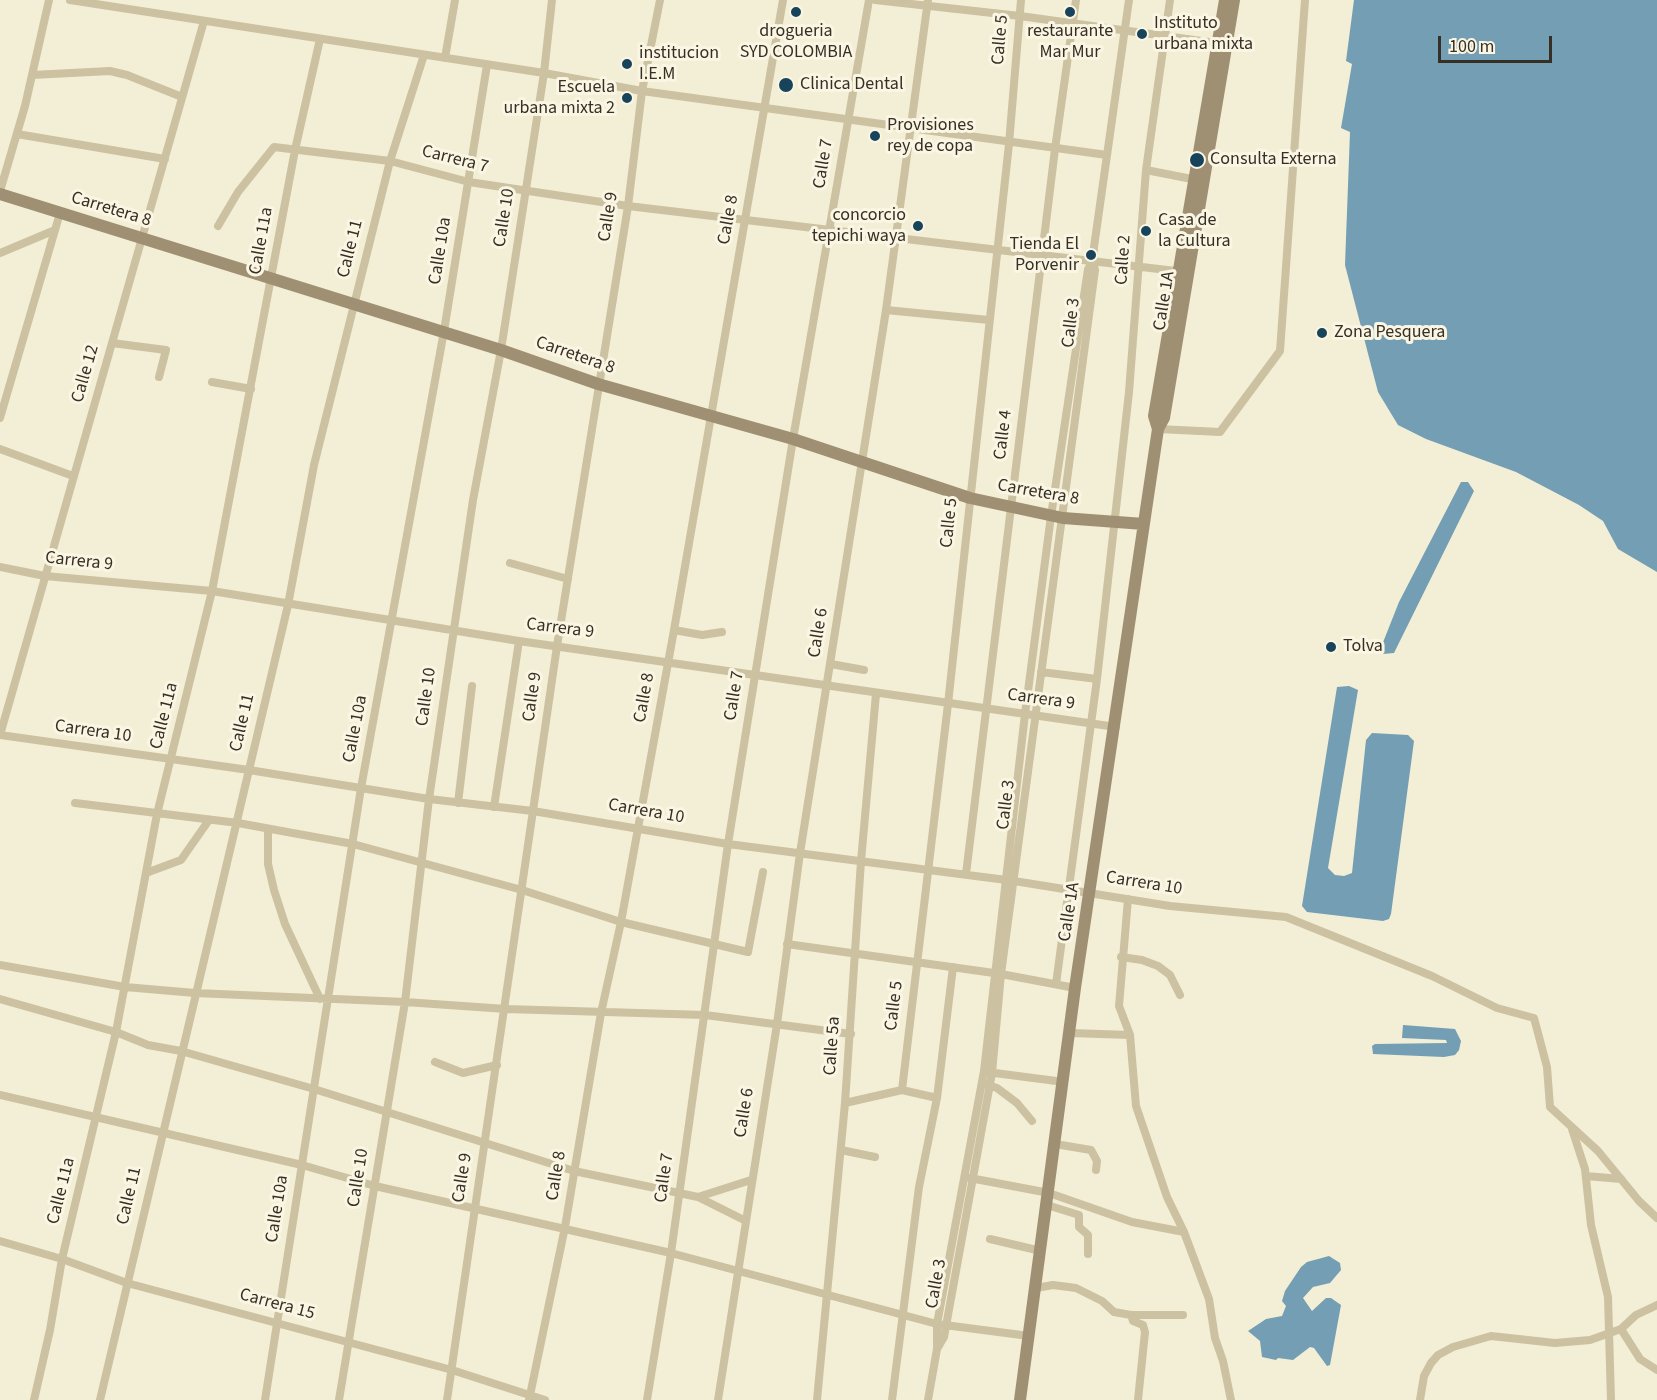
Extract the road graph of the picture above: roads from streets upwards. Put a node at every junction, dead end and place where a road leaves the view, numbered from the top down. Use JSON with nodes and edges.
{"nodes":[{"id":1,"x":49,"y":0,"type":"edge"},
{"id":2,"x":70,"y":0,"type":"edge"},
{"id":3,"x":455,"y":0,"type":"edge"},
{"id":4,"x":552,"y":0,"type":"edge"},
{"id":5,"x":660,"y":0,"type":"edge"},
{"id":6,"x":783,"y":0,"type":"edge"},
{"id":7,"x":869,"y":0,"type":"edge"},
{"id":8,"x":874,"y":0,"type":"edge"},
{"id":9,"x":1022,"y":0,"type":"edge"},
{"id":10,"x":1076,"y":0,"type":"edge"},
{"id":11,"x":1129,"y":0,"type":"edge"},
{"id":12,"x":1170,"y":0,"type":"edge"},
{"id":13,"x":1225,"y":0,"type":"edge"},
{"id":14,"x":1234,"y":0,"type":"edge"},
{"id":15,"x":1305,"y":0,"type":"edge"},
{"id":16,"x":928,"y":2,"type":"edge"},
{"id":17,"x":1020,"y":16,"type":"junction"},
{"id":18,"x":204,"y":21,"type":"junction"},
{"id":19,"x":1074,"y":25,"type":"junction"},
{"id":20,"x":1123,"y":31,"type":"junction"},
{"id":21,"x":1165,"y":36,"type":"junction"},
{"id":22,"x":320,"y":39,"type":"junction"},
{"id":23,"x":1222,"y":44,"type":"junction"},
{"id":24,"x":424,"y":55,"type":"junction"},
{"id":25,"x":445,"y":58,"type":"junction"},
{"id":26,"x":487,"y":65,"type":"junction"},
{"id":27,"x":544,"y":73,"type":"junction"},
{"id":28,"x":32,"y":75,"type":"junction"},
{"id":29,"x":642,"y":92,"type":"junction"},
{"id":30,"x":182,"y":97,"type":"junction"},
{"id":31,"x":764,"y":109,"type":"junction"},
{"id":32,"x":847,"y":122,"type":"junction"},
{"id":33,"x":910,"y":129,"type":"junction"},
{"id":34,"x":17,"y":134,"type":"junction"},
{"id":35,"x":1009,"y":144,"type":"junction"},
{"id":36,"x":1054,"y":149,"type":"junction"},
{"id":37,"x":295,"y":150,"type":"junction"},
{"id":38,"x":1107,"y":155,"type":"junction"},
{"id":39,"x":165,"y":159,"type":"junction"},
{"id":40,"x":390,"y":160,"type":"junction"},
{"id":41,"x":1146,"y":170,"type":"junction"},
{"id":42,"x":1199,"y":181,"type":"junction"},
{"id":43,"x":469,"y":182,"type":"junction"},
{"id":44,"x":526,"y":191,"type":"junction"},
{"id":45,"x":0,"y":192,"type":"edge"},
{"id":46,"x":628,"y":206,"type":"junction"},
{"id":47,"x":60,"y":213,"type":"junction"},
{"id":48,"x":747,"y":219,"type":"junction"},
{"id":49,"x":218,"y":226,"type":"dead end"},
{"id":50,"x":830,"y":228,"type":"junction"},
{"id":51,"x":55,"y":230,"type":"junction"},
{"id":52,"x":895,"y":238,"type":"junction"},
{"id":53,"x":143,"y":239,"type":"junction"},
{"id":54,"x":998,"y":249,"type":"junction"},
{"id":55,"x":0,"y":253,"type":"edge"},
{"id":56,"x":1042,"y":255,"type":"junction"},
{"id":57,"x":1093,"y":261,"type":"junction"},
{"id":58,"x":1140,"y":267,"type":"junction"},
{"id":59,"x":1183,"y":272,"type":"junction"},
{"id":60,"x":272,"y":278,"type":"junction"},
{"id":61,"x":354,"y":303,"type":"junction"},
{"id":62,"x":886,"y":310,"type":"junction"},
{"id":63,"x":989,"y":321,"type":"junction"},
{"id":64,"x":444,"y":331,"type":"junction"},
{"id":65,"x":112,"y":343,"type":"junction"},
{"id":66,"x":501,"y":350,"type":"junction"},
{"id":67,"x":159,"y":377,"type":"dead end"},
{"id":68,"x":212,"y":382,"type":"dead end"},
{"id":69,"x":598,"y":384,"type":"junction"},
{"id":70,"x":251,"y":390,"type":"junction"},
{"id":71,"x":711,"y":416,"type":"junction"},
{"id":72,"x":0,"y":418,"type":"edge"},
{"id":73,"x":1158,"y":429,"type":"junction"},
{"id":74,"x":793,"y":440,"type":"junction"},
{"id":75,"x":0,"y":449,"type":"edge"},
{"id":76,"x":862,"y":461,"type":"junction"},
{"id":77,"x":74,"y":476,"type":"junction"},
{"id":78,"x":969,"y":498,"type":"junction"},
{"id":79,"x":1011,"y":508,"type":"junction"},
{"id":80,"x":1057,"y":517,"type":"junction"},
{"id":81,"x":1114,"y":523,"type":"junction"},
{"id":82,"x":1144,"y":524,"type":"junction"},
{"id":83,"x":510,"y":563,"type":"dead end"},
{"id":84,"x":0,"y":567,"type":"edge"},
{"id":85,"x":45,"y":576,"type":"junction"},
{"id":86,"x":568,"y":579,"type":"junction"},
{"id":87,"x":212,"y":591,"type":"junction"},
{"id":88,"x":288,"y":605,"type":"junction"},
{"id":89,"x":393,"y":619,"type":"junction"},
{"id":90,"x":454,"y":630,"type":"junction"},
{"id":91,"x":674,"y":630,"type":"junction"},
{"id":92,"x":722,"y":632,"type":"dead end"},
{"id":93,"x":519,"y":641,"type":"junction"},
{"id":94,"x":557,"y":645,"type":"junction"},
{"id":95,"x":669,"y":661,"type":"junction"},
{"id":96,"x":831,"y":664,"type":"junction"},
{"id":97,"x":864,"y":670,"type":"dead end"},
{"id":98,"x":1041,"y":672,"type":"junction"},
{"id":99,"x":756,"y":673,"type":"junction"},
{"id":100,"x":1097,"y":679,"type":"junction"},
{"id":101,"x":472,"y":686,"type":"dead end"},
{"id":102,"x":828,"y":686,"type":"junction"},
{"id":103,"x":876,"y":694,"type":"junction"},
{"id":104,"x":948,"y":704,"type":"junction"},
{"id":105,"x":987,"y":709,"type":"junction"},
{"id":106,"x":1030,"y":715,"type":"junction"},
{"id":107,"x":1091,"y":723,"type":"junction"},
{"id":108,"x":1116,"y":727,"type":"junction"},
{"id":109,"x":0,"y":735,"type":"edge"},
{"id":110,"x":171,"y":760,"type":"junction"},
{"id":111,"x":249,"y":770,"type":"junction"},
{"id":112,"x":361,"y":788,"type":"junction"},
{"id":113,"x":429,"y":799,"type":"junction"},
{"id":114,"x":75,"y":802,"type":"dead end"},
{"id":115,"x":458,"y":803,"type":"junction"},
{"id":116,"x":494,"y":807,"type":"junction"},
{"id":117,"x":533,"y":811,"type":"junction"},
{"id":118,"x":158,"y":814,"type":"junction"},
{"id":119,"x":209,"y":820,"type":"junction"},
{"id":120,"x":238,"y":823,"type":"junction"},
{"id":121,"x":638,"y":827,"type":"junction"},
{"id":122,"x":268,"y":829,"type":"junction"},
{"id":123,"x":353,"y":844,"type":"junction"},
{"id":124,"x":728,"y":844,"type":"junction"},
{"id":125,"x":800,"y":853,"type":"junction"},
{"id":126,"x":861,"y":861,"type":"junction"},
{"id":127,"x":424,"y":862,"type":"junction"},
{"id":128,"x":928,"y":870,"type":"junction"},
{"id":129,"x":763,"y":872,"type":"dead end"},
{"id":130,"x":146,"y":873,"type":"junction"},
{"id":131,"x":966,"y":874,"type":"junction"},
{"id":132,"x":1010,"y":880,"type":"junction"},
{"id":133,"x":1069,"y":888,"type":"junction"},
{"id":134,"x":522,"y":890,"type":"junction"},
{"id":135,"x":1091,"y":892,"type":"junction"},
{"id":136,"x":1128,"y":899,"type":"junction"},
{"id":137,"x":621,"y":922,"type":"junction"},
{"id":138,"x":787,"y":944,"type":"junction"},
{"id":139,"x":715,"y":946,"type":"junction"},
{"id":140,"x":855,"y":954,"type":"junction"},
{"id":141,"x":1121,"y":957,"type":"junction"},
{"id":142,"x":917,"y":962,"type":"junction"},
{"id":143,"x":0,"y":964,"type":"edge"},
{"id":144,"x":952,"y":967,"type":"junction"},
{"id":145,"x":998,"y":974,"type":"junction"},
{"id":146,"x":1056,"y":984,"type":"junction"},
{"id":147,"x":125,"y":987,"type":"junction"},
{"id":148,"x":1076,"y":988,"type":"junction"},
{"id":149,"x":195,"y":993,"type":"junction"},
{"id":150,"x":1180,"y":995,"type":"dead end"},
{"id":151,"x":0,"y":999,"type":"edge"},
{"id":152,"x":325,"y":1000,"type":"junction"},
{"id":153,"x":405,"y":1002,"type":"junction"},
{"id":154,"x":506,"y":1009,"type":"junction"},
{"id":155,"x":601,"y":1013,"type":"junction"},
{"id":156,"x":705,"y":1015,"type":"junction"},
{"id":157,"x":777,"y":1024,"type":"junction"},
{"id":158,"x":116,"y":1032,"type":"junction"},
{"id":159,"x":1070,"y":1033,"type":"junction"},
{"id":160,"x":851,"y":1034,"type":"junction"},
{"id":161,"x":1131,"y":1035,"type":"junction"},
{"id":162,"x":181,"y":1051,"type":"junction"},
{"id":163,"x":435,"y":1062,"type":"dead end"},
{"id":164,"x":497,"y":1065,"type":"junction"},
{"id":165,"x":988,"y":1072,"type":"junction"},
{"id":166,"x":1064,"y":1082,"type":"junction"},
{"id":167,"x":986,"y":1084,"type":"junction"},
{"id":168,"x":314,"y":1089,"type":"junction"},
{"id":169,"x":902,"y":1090,"type":"junction"},
{"id":170,"x":0,"y":1095,"type":"edge"},
{"id":171,"x":937,"y":1098,"type":"junction"},
{"id":172,"x":845,"y":1103,"type":"junction"},
{"id":173,"x":387,"y":1112,"type":"junction"},
{"id":174,"x":97,"y":1116,"type":"junction"},
{"id":175,"x":1032,"y":1121,"type":"dead end"},
{"id":176,"x":1569,"y":1124,"type":"junction"},
{"id":177,"x":162,"y":1132,"type":"junction"},
{"id":178,"x":486,"y":1142,"type":"junction"},
{"id":179,"x":1055,"y":1144,"type":"junction"},
{"id":180,"x":841,"y":1150,"type":"junction"},
{"id":181,"x":875,"y":1157,"type":"dead end"},
{"id":182,"x":302,"y":1165,"type":"junction"},
{"id":183,"x":1096,"y":1170,"type":"dead end"},
{"id":184,"x":574,"y":1171,"type":"junction"},
{"id":185,"x":1586,"y":1176,"type":"junction"},
{"id":186,"x":970,"y":1178,"type":"junction"},
{"id":187,"x":1621,"y":1179,"type":"junction"},
{"id":188,"x":751,"y":1180,"type":"junction"},
{"id":189,"x":375,"y":1186,"type":"junction"},
{"id":190,"x":679,"y":1195,"type":"junction"},
{"id":191,"x":698,"y":1197,"type":"junction"},
{"id":192,"x":1048,"y":1199,"type":"junction"},
{"id":193,"x":475,"y":1208,"type":"junction"},
{"id":194,"x":1656,"y":1219,"type":"edge"},
{"id":195,"x":746,"y":1221,"type":"junction"},
{"id":196,"x":565,"y":1227,"type":"junction"},
{"id":197,"x":1184,"y":1232,"type":"junction"},
{"id":198,"x":990,"y":1239,"type":"dead end"},
{"id":199,"x":0,"y":1241,"type":"edge"},
{"id":200,"x":1041,"y":1251,"type":"junction"},
{"id":201,"x":671,"y":1253,"type":"junction"},
{"id":202,"x":1088,"y":1254,"type":"dead end"},
{"id":203,"x":62,"y":1259,"type":"junction"},
{"id":204,"x":738,"y":1270,"type":"junction"},
{"id":205,"x":127,"y":1283,"type":"junction"},
{"id":206,"x":1036,"y":1288,"type":"junction"},
{"id":207,"x":829,"y":1293,"type":"junction"},
{"id":208,"x":1657,"y":1305,"type":"edge"},
{"id":209,"x":903,"y":1313,"type":"junction"},
{"id":210,"x":1131,"y":1315,"type":"junction"},
{"id":211,"x":1183,"y":1315,"type":"dead end"},
{"id":212,"x":277,"y":1323,"type":"junction"},
{"id":213,"x":942,"y":1324,"type":"junction"},
{"id":214,"x":1622,"y":1329,"type":"junction"},
{"id":215,"x":1609,"y":1335,"type":"junction"},
{"id":216,"x":1029,"y":1336,"type":"junction"},
{"id":217,"x":349,"y":1341,"type":"junction"},
{"id":218,"x":452,"y":1370,"type":"junction"},
{"id":219,"x":1657,"y":1370,"type":"edge"},
{"id":220,"x":530,"y":1398,"type":"edge"},
{"id":221,"x":34,"y":1400,"type":"edge"},
{"id":222,"x":100,"y":1400,"type":"edge"},
{"id":223,"x":265,"y":1400,"type":"edge"},
{"id":224,"x":339,"y":1400,"type":"edge"},
{"id":225,"x":447,"y":1400,"type":"edge"},
{"id":226,"x":545,"y":1400,"type":"edge"},
{"id":227,"x":646,"y":1400,"type":"edge"},
{"id":228,"x":718,"y":1400,"type":"edge"},
{"id":229,"x":816,"y":1400,"type":"edge"},
{"id":230,"x":892,"y":1400,"type":"edge"},
{"id":231,"x":928,"y":1400,"type":"edge"},
{"id":232,"x":1020,"y":1400,"type":"edge"},
{"id":233,"x":1138,"y":1400,"type":"edge"},
{"id":234,"x":1231,"y":1400,"type":"edge"},
{"id":235,"x":1420,"y":1400,"type":"edge"},
{"id":236,"x":1611,"y":1400,"type":"edge"}],
"edges":[{"from":1,"to":28,"type":"street"},
{"from":2,"to":18,"type":"street"},
{"from":3,"to":25,"type":"street"},
{"from":4,"to":27,"type":"street","name":"Calle 10"},
{"from":5,"to":29,"type":"street","name":"Calle 9"},
{"from":6,"to":31,"type":"street","name":"Calle 8"},
{"from":7,"to":32,"type":"street","name":"Calle 7"},
{"from":8,"to":16,"type":"street"},
{"from":9,"to":17,"type":"street","name":"Calle 5"},
{"from":10,"to":19,"type":"street","name":"Calle 4"},
{"from":11,"to":20,"type":"street","name":"Calle 3"},
{"from":12,"to":21,"type":"street","name":"Calle 2"},
{"from":13,"to":23,"type":"street","name":"Calle 1A"},
{"from":14,"to":23,"type":"street","name":"Calle 1A"},
{"from":15,"to":73,"type":"street"},
{"from":16,"to":17,"type":"street"},
{"from":16,"to":33,"type":"street","name":"Calle 6"},
{"from":17,"to":19,"type":"street"},
{"from":17,"to":35,"type":"street","name":"Calle 5"},
{"from":18,"to":22,"type":"street"},
{"from":18,"to":30,"type":"street","name":"Calle 12"},
{"from":19,"to":20,"type":"street"},
{"from":19,"to":36,"type":"street","name":"Calle 4"},
{"from":20,"to":21,"type":"street"},
{"from":20,"to":38,"type":"street","name":"Calle 3"},
{"from":21,"to":23,"type":"street"},
{"from":21,"to":41,"type":"street","name":"Calle 2"},
{"from":22,"to":24,"type":"street"},
{"from":22,"to":37,"type":"street","name":"Calle 11a"},
{"from":23,"to":42,"type":"street","name":"Calle 1A"},
{"from":24,"to":25,"type":"street"},
{"from":24,"to":40,"type":"street","name":"Calle 11"},
{"from":25,"to":26,"type":"street"},
{"from":26,"to":27,"type":"street"},
{"from":26,"to":43,"type":"street","name":"Calle 10a"},
{"from":27,"to":29,"type":"street"},
{"from":27,"to":44,"type":"street","name":"Calle 10"},
{"from":28,"to":30,"type":"street"},
{"from":28,"to":34,"type":"street"},
{"from":29,"to":31,"type":"street"},
{"from":29,"to":46,"type":"street","name":"Calle 9"},
{"from":30,"to":39,"type":"street","name":"Calle 12"},
{"from":31,"to":32,"type":"street"},
{"from":31,"to":48,"type":"street","name":"Calle 8"},
{"from":32,"to":33,"type":"street"},
{"from":32,"to":50,"type":"street","name":"Calle 7"},
{"from":33,"to":35,"type":"street"},
{"from":33,"to":52,"type":"street","name":"Calle 6"},
{"from":34,"to":39,"type":"street"},
{"from":34,"to":45,"type":"street"},
{"from":35,"to":36,"type":"street"},
{"from":35,"to":54,"type":"street","name":"Calle 5"},
{"from":36,"to":38,"type":"street"},
{"from":36,"to":56,"type":"street","name":"Calle 4"},
{"from":37,"to":40,"type":"street","name":"Carrera 7"},
{"from":37,"to":49,"type":"street","name":"Carrera 7"},
{"from":37,"to":60,"type":"street","name":"Calle 11a"},
{"from":38,"to":57,"type":"street","name":"Calle 3"},
{"from":39,"to":53,"type":"street","name":"Calle 12"},
{"from":40,"to":43,"type":"street","name":"Carrera 7"},
{"from":40,"to":61,"type":"street","name":"Calle 11"},
{"from":41,"to":42,"type":"street"},
{"from":41,"to":58,"type":"street","name":"Calle 2"},
{"from":42,"to":59,"type":"street","name":"Calle 1A"},
{"from":43,"to":44,"type":"street","name":"Carrera 7"},
{"from":43,"to":64,"type":"street","name":"Calle 10a"},
{"from":44,"to":46,"type":"street","name":"Carrera 7"},
{"from":44,"to":66,"type":"street","name":"Calle 10"},
{"from":45,"to":47,"type":"street","name":"Carretera 8"},
{"from":46,"to":48,"type":"street","name":"Carrera 7"},
{"from":46,"to":69,"type":"street","name":"Calle 9"},
{"from":47,"to":51,"type":"street"},
{"from":47,"to":53,"type":"street","name":"Carretera 8"},
{"from":48,"to":50,"type":"street","name":"Carrera 7"},
{"from":48,"to":71,"type":"street","name":"Calle 8"},
{"from":50,"to":52,"type":"street","name":"Carrera 7"},
{"from":50,"to":74,"type":"street","name":"Calle 7"},
{"from":51,"to":55,"type":"street"},
{"from":51,"to":72,"type":"street"},
{"from":52,"to":54,"type":"street","name":"Carrera 7"},
{"from":52,"to":62,"type":"street","name":"Calle 6"},
{"from":53,"to":60,"type":"street","name":"Carretera 8"},
{"from":53,"to":65,"type":"street","name":"Calle 12"},
{"from":54,"to":56,"type":"street","name":"Carrera 7"},
{"from":54,"to":63,"type":"street","name":"Calle 5"},
{"from":56,"to":57,"type":"street","name":"Carrera 7"},
{"from":56,"to":79,"type":"street","name":"Calle 4"},
{"from":57,"to":58,"type":"street","name":"Carrera 7"},
{"from":57,"to":80,"type":"street","name":"Calle 3"},
{"from":58,"to":59,"type":"street","name":"Carrera 7"},
{"from":58,"to":81,"type":"street","name":"Calle 2"},
{"from":59,"to":73,"type":"street","name":"Calle 1A"},
{"from":60,"to":61,"type":"street","name":"Carretera 8"},
{"from":60,"to":70,"type":"street","name":"Calle 11a"},
{"from":61,"to":64,"type":"street","name":"Carretera 8"},
{"from":61,"to":88,"type":"street","name":"Calle 11"},
{"from":62,"to":63,"type":"street"},
{"from":62,"to":76,"type":"street","name":"Calle 6"},
{"from":63,"to":78,"type":"street","name":"Calle 5"},
{"from":64,"to":66,"type":"street","name":"Carretera 8"},
{"from":64,"to":89,"type":"street","name":"Calle 10a"},
{"from":65,"to":67,"type":"street"},
{"from":65,"to":77,"type":"street","name":"Calle 12"},
{"from":66,"to":69,"type":"street","name":"Carretera 8"},
{"from":66,"to":90,"type":"street","name":"Calle 10"},
{"from":68,"to":70,"type":"street"},
{"from":69,"to":71,"type":"street","name":"Carretera 8"},
{"from":69,"to":86,"type":"street","name":"Calle 9"},
{"from":70,"to":87,"type":"street","name":"Calle 11a"},
{"from":71,"to":74,"type":"street","name":"Carretera 8"},
{"from":71,"to":91,"type":"street","name":"Calle 8"},
{"from":73,"to":82,"type":"street","name":"Calle 1A"},
{"from":74,"to":76,"type":"street","name":"Carretera 8"},
{"from":74,"to":99,"type":"street","name":"Calle 7"},
{"from":75,"to":77,"type":"street"},
{"from":76,"to":78,"type":"street","name":"Carretera 8"},
{"from":76,"to":96,"type":"street","name":"Calle 6"},
{"from":77,"to":85,"type":"street","name":"Calle 12"},
{"from":78,"to":79,"type":"street","name":"Carretera 8"},
{"from":78,"to":104,"type":"street","name":"Calle 5"},
{"from":79,"to":80,"type":"street","name":"Carretera 8"},
{"from":79,"to":105,"type":"street","name":"Calle 4"},
{"from":80,"to":81,"type":"street","name":"Carretera 8"},
{"from":80,"to":98,"type":"street","name":"Calle 3"},
{"from":80,"to":106,"type":"street","name":"Calle 3"},
{"from":81,"to":82,"type":"street","name":"Carretera 8"},
{"from":81,"to":100,"type":"street","name":"Calle 2"},
{"from":82,"to":108,"type":"street","name":"Calle 1A"},
{"from":83,"to":86,"type":"street"},
{"from":84,"to":85,"type":"street","name":"Carrera 9"},
{"from":85,"to":87,"type":"street","name":"Carrera 9"},
{"from":85,"to":109,"type":"street","name":"Calle 12"},
{"from":86,"to":94,"type":"street","name":"Calle 9"},
{"from":87,"to":88,"type":"street","name":"Carrera 9"},
{"from":87,"to":110,"type":"street","name":"Calle 11a"},
{"from":88,"to":89,"type":"street","name":"Carrera 9"},
{"from":88,"to":111,"type":"street","name":"Calle 11"},
{"from":89,"to":90,"type":"street","name":"Carrera 9"},
{"from":89,"to":112,"type":"street","name":"Calle 10a"},
{"from":90,"to":93,"type":"street","name":"Carrera 9"},
{"from":90,"to":113,"type":"street","name":"Calle 10"},
{"from":91,"to":92,"type":"street"},
{"from":91,"to":95,"type":"street","name":"Calle 8"},
{"from":93,"to":94,"type":"street","name":"Carrera 9"},
{"from":93,"to":116,"type":"street"},
{"from":94,"to":95,"type":"street","name":"Carrera 9"},
{"from":94,"to":117,"type":"street","name":"Calle 9"},
{"from":95,"to":99,"type":"street","name":"Carrera 9"},
{"from":95,"to":121,"type":"street","name":"Calle 8"},
{"from":96,"to":97,"type":"street"},
{"from":96,"to":102,"type":"street","name":"Calle 6"},
{"from":98,"to":100,"type":"street"},
{"from":98,"to":106,"type":"street","name":"Calle 3"},
{"from":99,"to":102,"type":"street","name":"Carrera 9"},
{"from":99,"to":124,"type":"street","name":"Calle 7"},
{"from":100,"to":107,"type":"street","name":"Calle 2"},
{"from":101,"to":115,"type":"street"},
{"from":102,"to":103,"type":"street","name":"Carrera 9"},
{"from":102,"to":125,"type":"street","name":"Calle 6"},
{"from":103,"to":104,"type":"street","name":"Carrera 9"},
{"from":103,"to":126,"type":"street","name":"Calle 5a"},
{"from":104,"to":105,"type":"street","name":"Carrera 9"},
{"from":104,"to":128,"type":"street","name":"Calle 5"},
{"from":105,"to":106,"type":"street","name":"Carrera 9"},
{"from":105,"to":131,"type":"street","name":"Calle 4"},
{"from":106,"to":107,"type":"street","name":"Carrera 9"},
{"from":106,"to":132,"type":"street","name":"Calle 3"},
{"from":107,"to":108,"type":"street","name":"Carrera 9"},
{"from":107,"to":133,"type":"street","name":"Calle 2"},
{"from":108,"to":135,"type":"street","name":"Calle 1A"},
{"from":109,"to":110,"type":"street","name":"Carrera 10"},
{"from":110,"to":111,"type":"street","name":"Carrera 10"},
{"from":110,"to":118,"type":"street","name":"Calle 11a"},
{"from":111,"to":112,"type":"street","name":"Carrera 10"},
{"from":111,"to":120,"type":"street","name":"Calle 11"},
{"from":112,"to":113,"type":"street","name":"Carrera 10"},
{"from":112,"to":123,"type":"street","name":"Calle 10a"},
{"from":113,"to":115,"type":"street","name":"Carrera 10"},
{"from":113,"to":127,"type":"street","name":"Calle 10"},
{"from":114,"to":118,"type":"street"},
{"from":115,"to":116,"type":"street","name":"Carrera 10"},
{"from":116,"to":117,"type":"street","name":"Carrera 10"},
{"from":117,"to":121,"type":"street","name":"Carrera 10"},
{"from":117,"to":134,"type":"street","name":"Calle 9"},
{"from":118,"to":119,"type":"street"},
{"from":118,"to":130,"type":"street","name":"Calle 11a"},
{"from":119,"to":120,"type":"street"},
{"from":119,"to":130,"type":"street"},
{"from":120,"to":122,"type":"street"},
{"from":120,"to":149,"type":"street","name":"Calle 11"},
{"from":121,"to":124,"type":"street","name":"Carrera 10"},
{"from":121,"to":137,"type":"street","name":"Calle 8"},
{"from":122,"to":123,"type":"street"},
{"from":122,"to":152,"type":"street"},
{"from":123,"to":127,"type":"street"},
{"from":123,"to":152,"type":"street","name":"Calle 10a"},
{"from":124,"to":125,"type":"street","name":"Carrera 10"},
{"from":124,"to":139,"type":"street","name":"Calle 7"},
{"from":125,"to":126,"type":"street","name":"Carrera 10"},
{"from":125,"to":138,"type":"street","name":"Calle 6"},
{"from":126,"to":128,"type":"street","name":"Carrera 10"},
{"from":126,"to":140,"type":"street","name":"Calle 5a"},
{"from":127,"to":134,"type":"street"},
{"from":127,"to":153,"type":"street","name":"Calle 10"},
{"from":128,"to":131,"type":"street","name":"Carrera 10"},
{"from":128,"to":142,"type":"street","name":"Calle 5"},
{"from":129,"to":139,"type":"street"},
{"from":130,"to":147,"type":"street","name":"Calle 11a"},
{"from":131,"to":132,"type":"street","name":"Carrera 10"},
{"from":132,"to":133,"type":"street","name":"Carrera 10"},
{"from":132,"to":145,"type":"street","name":"Calle 3"},
{"from":133,"to":135,"type":"street","name":"Carrera 10"},
{"from":133,"to":146,"type":"street","name":"Calle 2"},
{"from":134,"to":137,"type":"street"},
{"from":134,"to":154,"type":"street","name":"Calle 9"},
{"from":135,"to":136,"type":"street","name":"Carrera 10"},
{"from":135,"to":148,"type":"street","name":"Calle 1A"},
{"from":136,"to":141,"type":"street"},
{"from":136,"to":176,"type":"street","name":"Carrera 10"},
{"from":137,"to":139,"type":"street"},
{"from":137,"to":155,"type":"street","name":"Calle 8"},
{"from":138,"to":140,"type":"street"},
{"from":138,"to":157,"type":"street","name":"Calle 6"},
{"from":139,"to":156,"type":"street","name":"Calle 7"},
{"from":140,"to":142,"type":"street"},
{"from":140,"to":160,"type":"street","name":"Calle 5a"},
{"from":141,"to":150,"type":"street"},
{"from":141,"to":161,"type":"street"},
{"from":142,"to":144,"type":"street"},
{"from":142,"to":169,"type":"street","name":"Calle 5"},
{"from":143,"to":147,"type":"street"},
{"from":144,"to":145,"type":"street"},
{"from":144,"to":171,"type":"street"},
{"from":145,"to":146,"type":"street"},
{"from":145,"to":165,"type":"street","name":"Calle 3"},
{"from":146,"to":148,"type":"street"},
{"from":147,"to":149,"type":"street"},
{"from":147,"to":158,"type":"street","name":"Calle 11a"},
{"from":148,"to":159,"type":"street","name":"Calle 1A"},
{"from":149,"to":152,"type":"street"},
{"from":149,"to":162,"type":"street","name":"Calle 11"},
{"from":151,"to":158,"type":"street"},
{"from":152,"to":153,"type":"street"},
{"from":152,"to":168,"type":"street","name":"Calle 10a"},
{"from":153,"to":154,"type":"street"},
{"from":153,"to":173,"type":"street","name":"Calle 10"},
{"from":154,"to":155,"type":"street"},
{"from":154,"to":164,"type":"street","name":"Calle 9"},
{"from":155,"to":156,"type":"street"},
{"from":155,"to":184,"type":"street","name":"Calle 8"},
{"from":156,"to":157,"type":"street"},
{"from":156,"to":190,"type":"street","name":"Calle 7"},
{"from":157,"to":160,"type":"street"},
{"from":157,"to":188,"type":"street","name":"Calle 6"},
{"from":158,"to":162,"type":"street"},
{"from":158,"to":174,"type":"street","name":"Calle 11a"},
{"from":159,"to":161,"type":"street"},
{"from":159,"to":166,"type":"street","name":"Calle 1A"},
{"from":160,"to":172,"type":"street","name":"Calle 5a"},
{"from":161,"to":197,"type":"street"},
{"from":162,"to":168,"type":"street"},
{"from":162,"to":177,"type":"street","name":"Calle 11"},
{"from":163,"to":164,"type":"street"},
{"from":164,"to":178,"type":"street","name":"Calle 9"},
{"from":165,"to":166,"type":"street"},
{"from":165,"to":167,"type":"street","name":"Calle 3"},
{"from":166,"to":179,"type":"street","name":"Calle 1A"},
{"from":167,"to":175,"type":"street"},
{"from":167,"to":186,"type":"street","name":"Calle 3"},
{"from":168,"to":173,"type":"street"},
{"from":168,"to":182,"type":"street","name":"Calle 10a"},
{"from":169,"to":171,"type":"street"},
{"from":169,"to":172,"type":"street"},
{"from":170,"to":174,"type":"street"},
{"from":171,"to":209,"type":"street"},
{"from":172,"to":180,"type":"street","name":"Calle 5a"},
{"from":173,"to":178,"type":"street"},
{"from":173,"to":189,"type":"street","name":"Calle 10"},
{"from":174,"to":177,"type":"street"},
{"from":174,"to":203,"type":"street","name":"Calle 11a"},
{"from":176,"to":185,"type":"street"},
{"from":176,"to":187,"type":"street"},
{"from":177,"to":182,"type":"street"},
{"from":177,"to":205,"type":"street","name":"Calle 11"},
{"from":178,"to":184,"type":"street"},
{"from":178,"to":193,"type":"street","name":"Calle 9"},
{"from":179,"to":183,"type":"street"},
{"from":179,"to":192,"type":"street","name":"Calle 1A"},
{"from":180,"to":181,"type":"street"},
{"from":180,"to":207,"type":"street","name":"Calle 5a"},
{"from":182,"to":189,"type":"street"},
{"from":182,"to":212,"type":"street","name":"Calle 10a"},
{"from":184,"to":190,"type":"street"},
{"from":184,"to":196,"type":"street","name":"Calle 8"},
{"from":185,"to":187,"type":"street"},
{"from":185,"to":215,"type":"street"},
{"from":186,"to":192,"type":"street"},
{"from":186,"to":213,"type":"street","name":"Calle 3"},
{"from":187,"to":194,"type":"street"},
{"from":188,"to":191,"type":"street"},
{"from":188,"to":195,"type":"street","name":"Calle 6"},
{"from":189,"to":193,"type":"street"},
{"from":189,"to":217,"type":"street","name":"Calle 10"},
{"from":190,"to":191,"type":"street"},
{"from":190,"to":201,"type":"street","name":"Calle 7"},
{"from":191,"to":195,"type":"street"},
{"from":192,"to":197,"type":"street"},
{"from":192,"to":200,"type":"street","name":"Calle 1A"},
{"from":192,"to":202,"type":"street"},
{"from":193,"to":196,"type":"street"},
{"from":193,"to":218,"type":"street","name":"Calle 9"},
{"from":195,"to":204,"type":"street","name":"Calle 6"},
{"from":196,"to":201,"type":"street"},
{"from":196,"to":220,"type":"street","name":"Calle 8"},
{"from":197,"to":234,"type":"street"},
{"from":198,"to":200,"type":"street"},
{"from":199,"to":203,"type":"street","name":"Carrera 15"},
{"from":200,"to":206,"type":"street","name":"Calle 1A"},
{"from":201,"to":204,"type":"street"},
{"from":201,"to":227,"type":"street","name":"Calle 7"},
{"from":203,"to":205,"type":"street","name":"Carrera 15"},
{"from":203,"to":221,"type":"street","name":"Calle 11a"},
{"from":204,"to":207,"type":"street"},
{"from":204,"to":228,"type":"street","name":"Calle 6"},
{"from":205,"to":212,"type":"street","name":"Carrera 15"},
{"from":205,"to":222,"type":"street","name":"Calle 11"},
{"from":206,"to":210,"type":"street"},
{"from":206,"to":216,"type":"street","name":"Calle 1A"},
{"from":207,"to":209,"type":"street"},
{"from":207,"to":229,"type":"street","name":"Calle 5a"},
{"from":208,"to":214,"type":"street"},
{"from":209,"to":213,"type":"street"},
{"from":209,"to":230,"type":"street"},
{"from":210,"to":211,"type":"street"},
{"from":210,"to":233,"type":"street"},
{"from":212,"to":217,"type":"street","name":"Carrera 15"},
{"from":212,"to":223,"type":"street","name":"Calle 10a"},
{"from":213,"to":216,"type":"street"},
{"from":213,"to":231,"type":"street","name":"Calle 3"},
{"from":214,"to":215,"type":"street"},
{"from":214,"to":219,"type":"street"},
{"from":215,"to":235,"type":"street"},
{"from":215,"to":236,"type":"street"},
{"from":216,"to":232,"type":"street","name":"Calle 1A"},
{"from":217,"to":218,"type":"street","name":"Carrera 15"},
{"from":217,"to":224,"type":"street","name":"Calle 10"},
{"from":218,"to":220,"type":"street","name":"Carrera 15"},
{"from":218,"to":225,"type":"street","name":"Calle 9"},
{"from":220,"to":226,"type":"street","name":"Carrera 15"}]}
